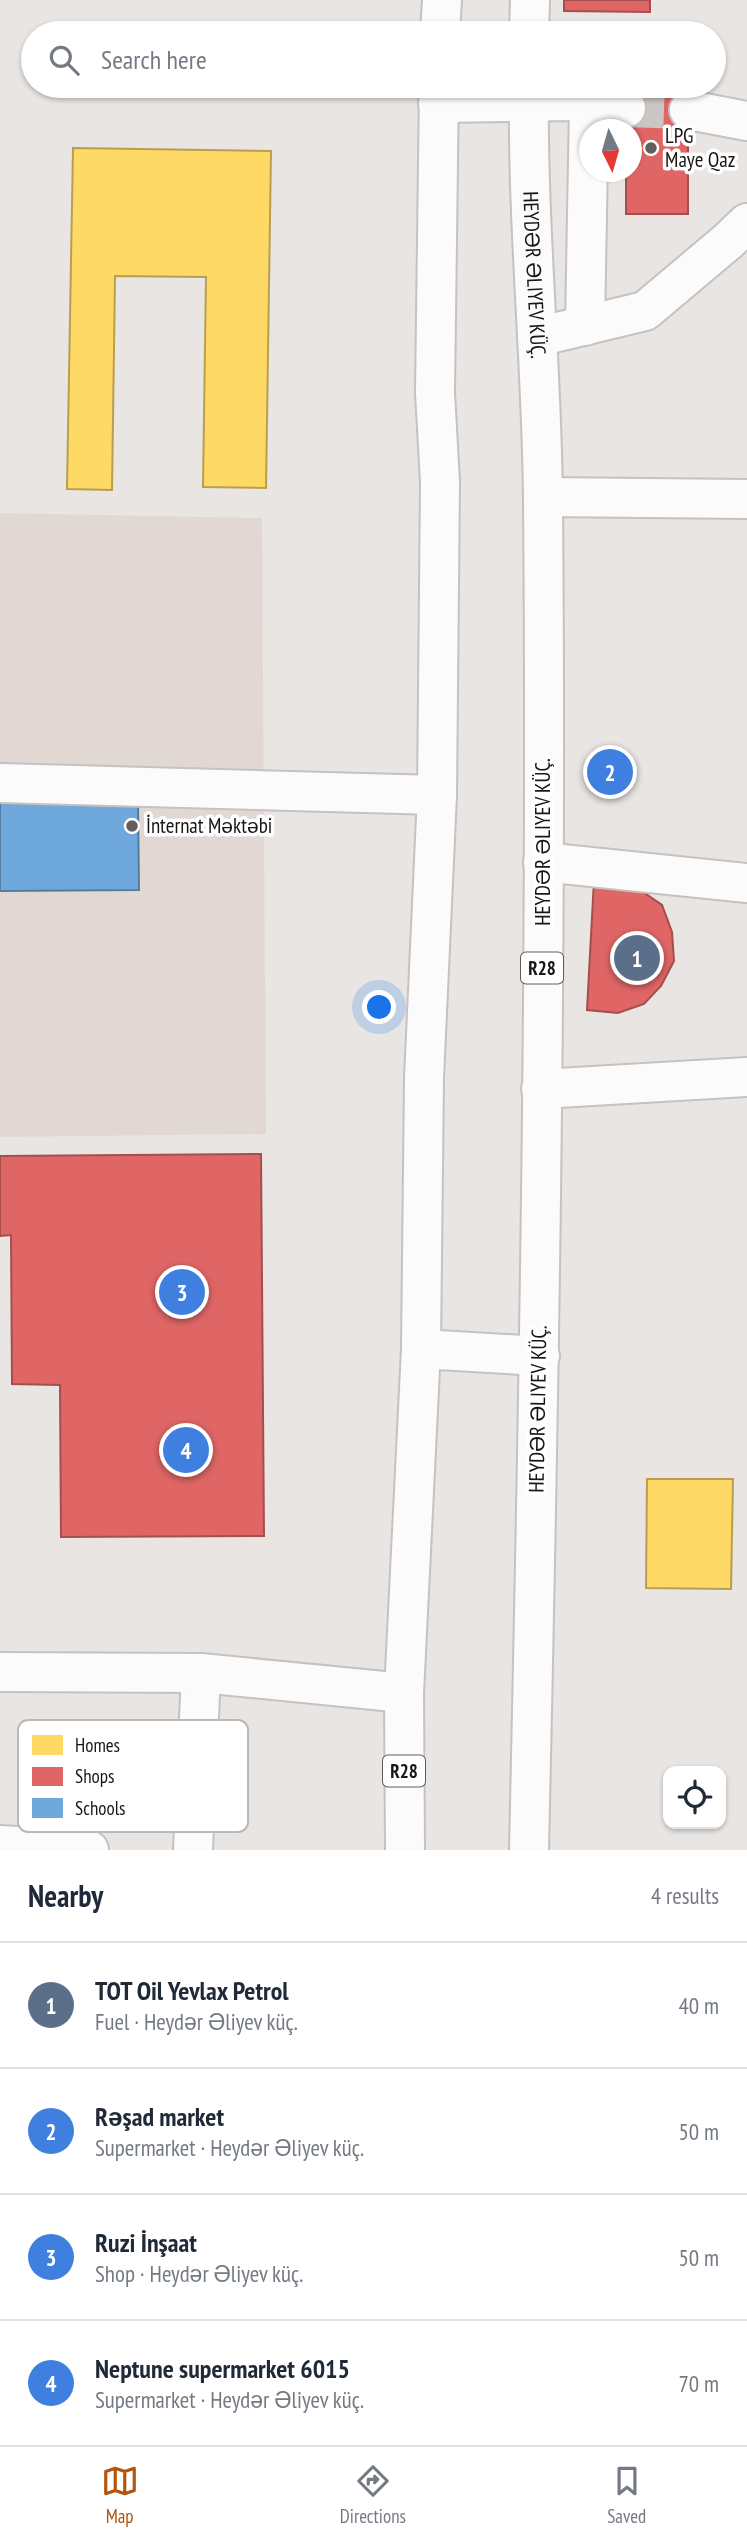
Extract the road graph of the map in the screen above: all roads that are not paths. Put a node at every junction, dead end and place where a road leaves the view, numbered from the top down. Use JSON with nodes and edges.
{"nodes":[{"id":1,"x":442,"y":0,"type":"edge"},
{"id":2,"x":530,"y":0,"type":"edge"},
{"id":3,"x":441,"y":21,"type":"edge"},
{"id":4,"x":529,"y":21,"type":"edge"},
{"id":5,"x":438,"y":98,"type":"edge"},
{"id":6,"x":529,"y":98,"type":"edge"},
{"id":7,"x":554,"y":98,"type":"edge"},
{"id":8,"x":589,"y":106,"type":"junction"},
{"id":9,"x":626,"y":108,"type":"tunnel mouth"},
{"id":10,"x":688,"y":110,"type":"tunnel mouth"},
{"id":11,"x":747,"y":121,"type":"edge"},
{"id":12,"x":747,"y":223,"type":"edge"},
{"id":13,"x":585,"y":326,"type":"junction"},
{"id":14,"x":537,"y":337,"type":"junction"},
{"id":15,"x":543,"y":497,"type":"junction"},
{"id":16,"x":747,"y":499,"type":"edge"},
{"id":17,"x":0,"y":783,"type":"edge"},
{"id":18,"x":437,"y":795,"type":"junction"},
{"id":19,"x":543,"y":862,"type":"junction"},
{"id":20,"x":747,"y":883,"type":"edge"},
{"id":21,"x":747,"y":1077,"type":"edge"},
{"id":22,"x":541,"y":1088,"type":"junction"},
{"id":23,"x":421,"y":1349,"type":"junction"},
{"id":24,"x":540,"y":1356,"type":"junction"},
{"id":25,"x":0,"y":1672,"type":"edge"},
{"id":26,"x":201,"y":1673,"type":"junction"},
{"id":27,"x":404,"y":1693,"type":"junction"},
{"id":28,"x":199,"y":1720,"type":"edge"},
{"id":29,"x":195,"y":1832,"type":"edge"},
{"id":30,"x":14,"y":1847,"type":"edge"},
{"id":31,"x":89,"y":1850,"type":"edge"},
{"id":32,"x":194,"y":1850,"type":"edge"},
{"id":33,"x":405,"y":1850,"type":"edge"},
{"id":34,"x":529,"y":1850,"type":"edge"}],
"edges":[{"from":1,"to":3,"type":"main road"},
{"from":2,"to":4,"type":"main road"},
{"from":5,"to":18,"type":"main road","number":"R28"},
{"from":6,"to":14,"type":"main road","name":"HEYDƏR ƏLIYEV KÜÇ.","number":"R28"},
{"from":7,"to":8,"type":"main road"},
{"from":8,"to":9,"type":"main road"},
{"from":8,"to":13,"type":"main road"},
{"from":10,"to":11,"type":"main road"},
{"from":12,"to":13,"type":"main road"},
{"from":13,"to":14,"type":"main road"},
{"from":14,"to":15,"type":"main road","name":"HEYDƏR ƏLIYEV KÜÇ.","number":"R28"},
{"from":15,"to":16,"type":"main road"},
{"from":15,"to":19,"type":"main road","name":"HEYDƏR ƏLIYEV KÜÇ.","number":"R28"},
{"from":17,"to":18,"type":"main road"},
{"from":18,"to":23,"type":"main road","number":"R28"},
{"from":19,"to":20,"type":"main road"},
{"from":19,"to":22,"type":"main road","name":"HEYDƏR ƏLIYEV KÜÇ.","number":"R28"},
{"from":21,"to":22,"type":"main road"},
{"from":22,"to":24,"type":"main road","name":"HEYDƏR ƏLIYEV KÜÇ.","number":"R28"},
{"from":23,"to":24,"type":"main road"},
{"from":23,"to":27,"type":"main road","number":"R28"},
{"from":24,"to":34,"type":"main road","name":"HEYDƏR ƏLIYEV KÜÇ.","number":"R28"},
{"from":25,"to":26,"type":"main road"},
{"from":26,"to":27,"type":"main road"},
{"from":26,"to":28,"type":"main road"},
{"from":27,"to":33,"type":"main road","number":"R28"},
{"from":29,"to":32,"type":"main road"},
{"from":30,"to":31,"type":"main road"}]}
